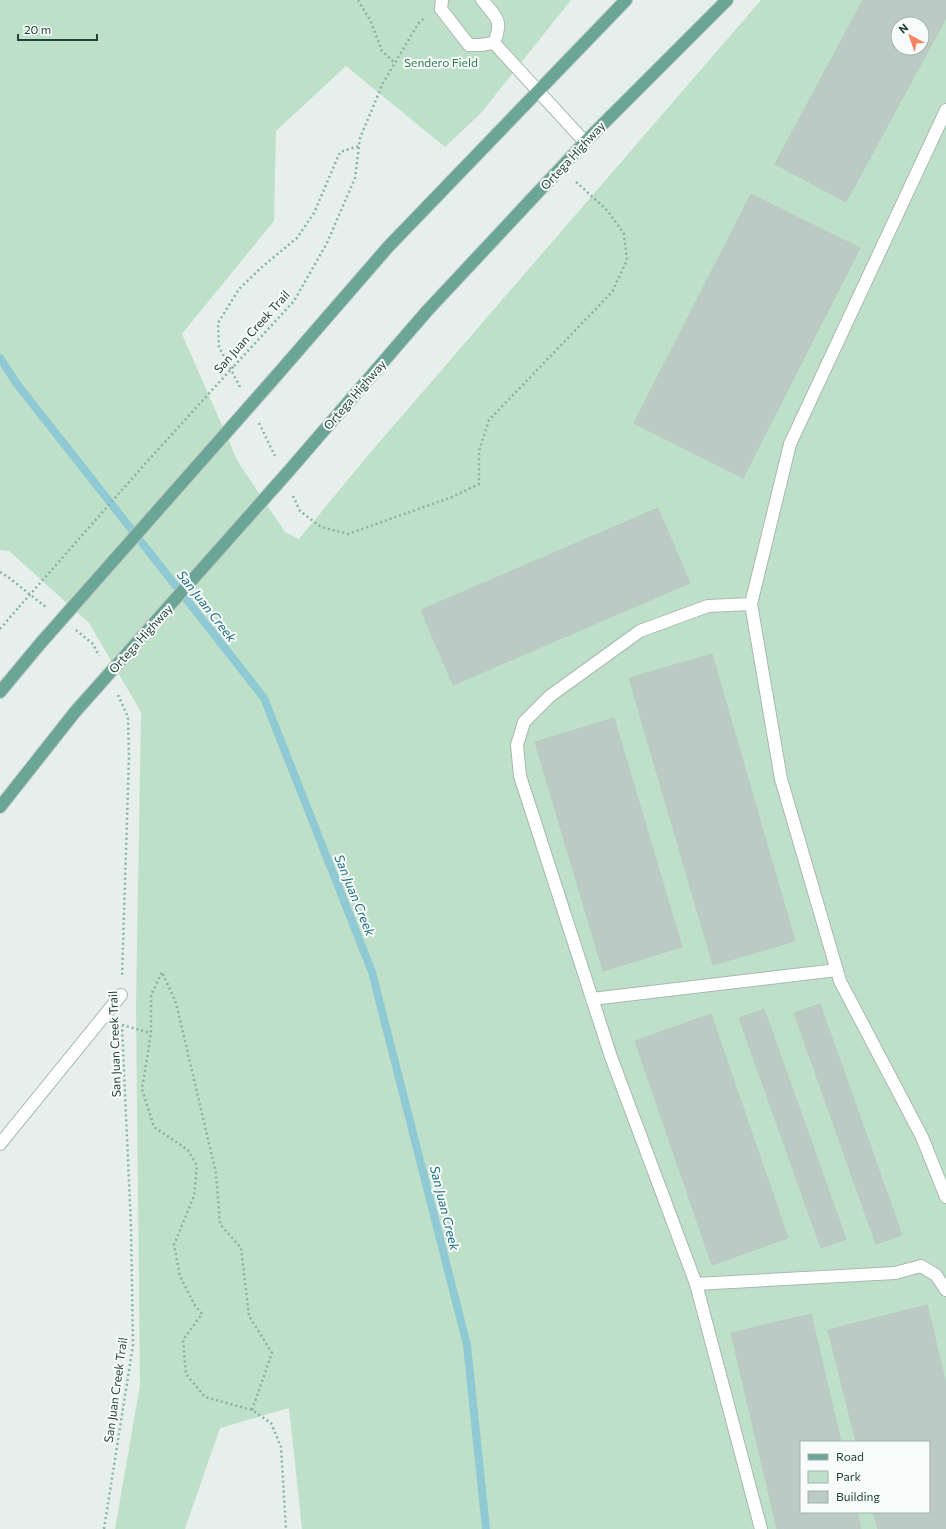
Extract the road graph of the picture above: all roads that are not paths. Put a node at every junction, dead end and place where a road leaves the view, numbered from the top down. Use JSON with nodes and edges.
{"nodes":[{"id":1,"x":442,"y":0,"type":"edge"},
{"id":2,"x":482,"y":0,"type":"edge"},
{"id":3,"x":626,"y":0,"type":"edge"},
{"id":4,"x":727,"y":0,"type":"edge"},
{"id":5,"x":494,"y":43,"type":"junction"},
{"id":6,"x":538,"y":90,"type":"junction"},
{"id":7,"x":946,"y":110,"type":"edge"},
{"id":8,"x":586,"y":142,"type":"junction"},
{"id":9,"x":751,"y":604,"type":"junction"},
{"id":10,"x":0,"y":692,"type":"edge"},
{"id":11,"x":0,"y":807,"type":"edge"},
{"id":12,"x":837,"y":970,"type":"junction"},
{"id":13,"x":121,"y":995,"type":"road end"},
{"id":14,"x":592,"y":999,"type":"junction"},
{"id":15,"x":0,"y":1144,"type":"edge"},
{"id":16,"x":946,"y":1197,"type":"edge"},
{"id":17,"x":696,"y":1284,"type":"junction"},
{"id":18,"x":946,"y":1290,"type":"edge"},
{"id":19,"x":761,"y":1529,"type":"edge"}],
"edges":[{"from":1,"to":5,"type":"lane"},
{"from":2,"to":5,"type":"lane"},
{"from":3,"to":6,"type":"main road"},
{"from":4,"to":8,"type":"main road","name":"Ortega Highway"},
{"from":5,"to":6,"type":"lane"},
{"from":6,"to":8,"type":"lane"},
{"from":6,"to":10,"type":"main road","bridge":true},
{"from":7,"to":9,"type":"lane"},
{"from":8,"to":11,"type":"main road","name":"Ortega Highway","bridge":true},
{"from":9,"to":12,"type":"lane"},
{"from":9,"to":14,"type":"lane"},
{"from":12,"to":14,"type":"lane"},
{"from":12,"to":16,"type":"lane"},
{"from":13,"to":15,"type":"lane"},
{"from":14,"to":17,"type":"lane"},
{"from":17,"to":18,"type":"lane"},
{"from":17,"to":19,"type":"lane"}]}
